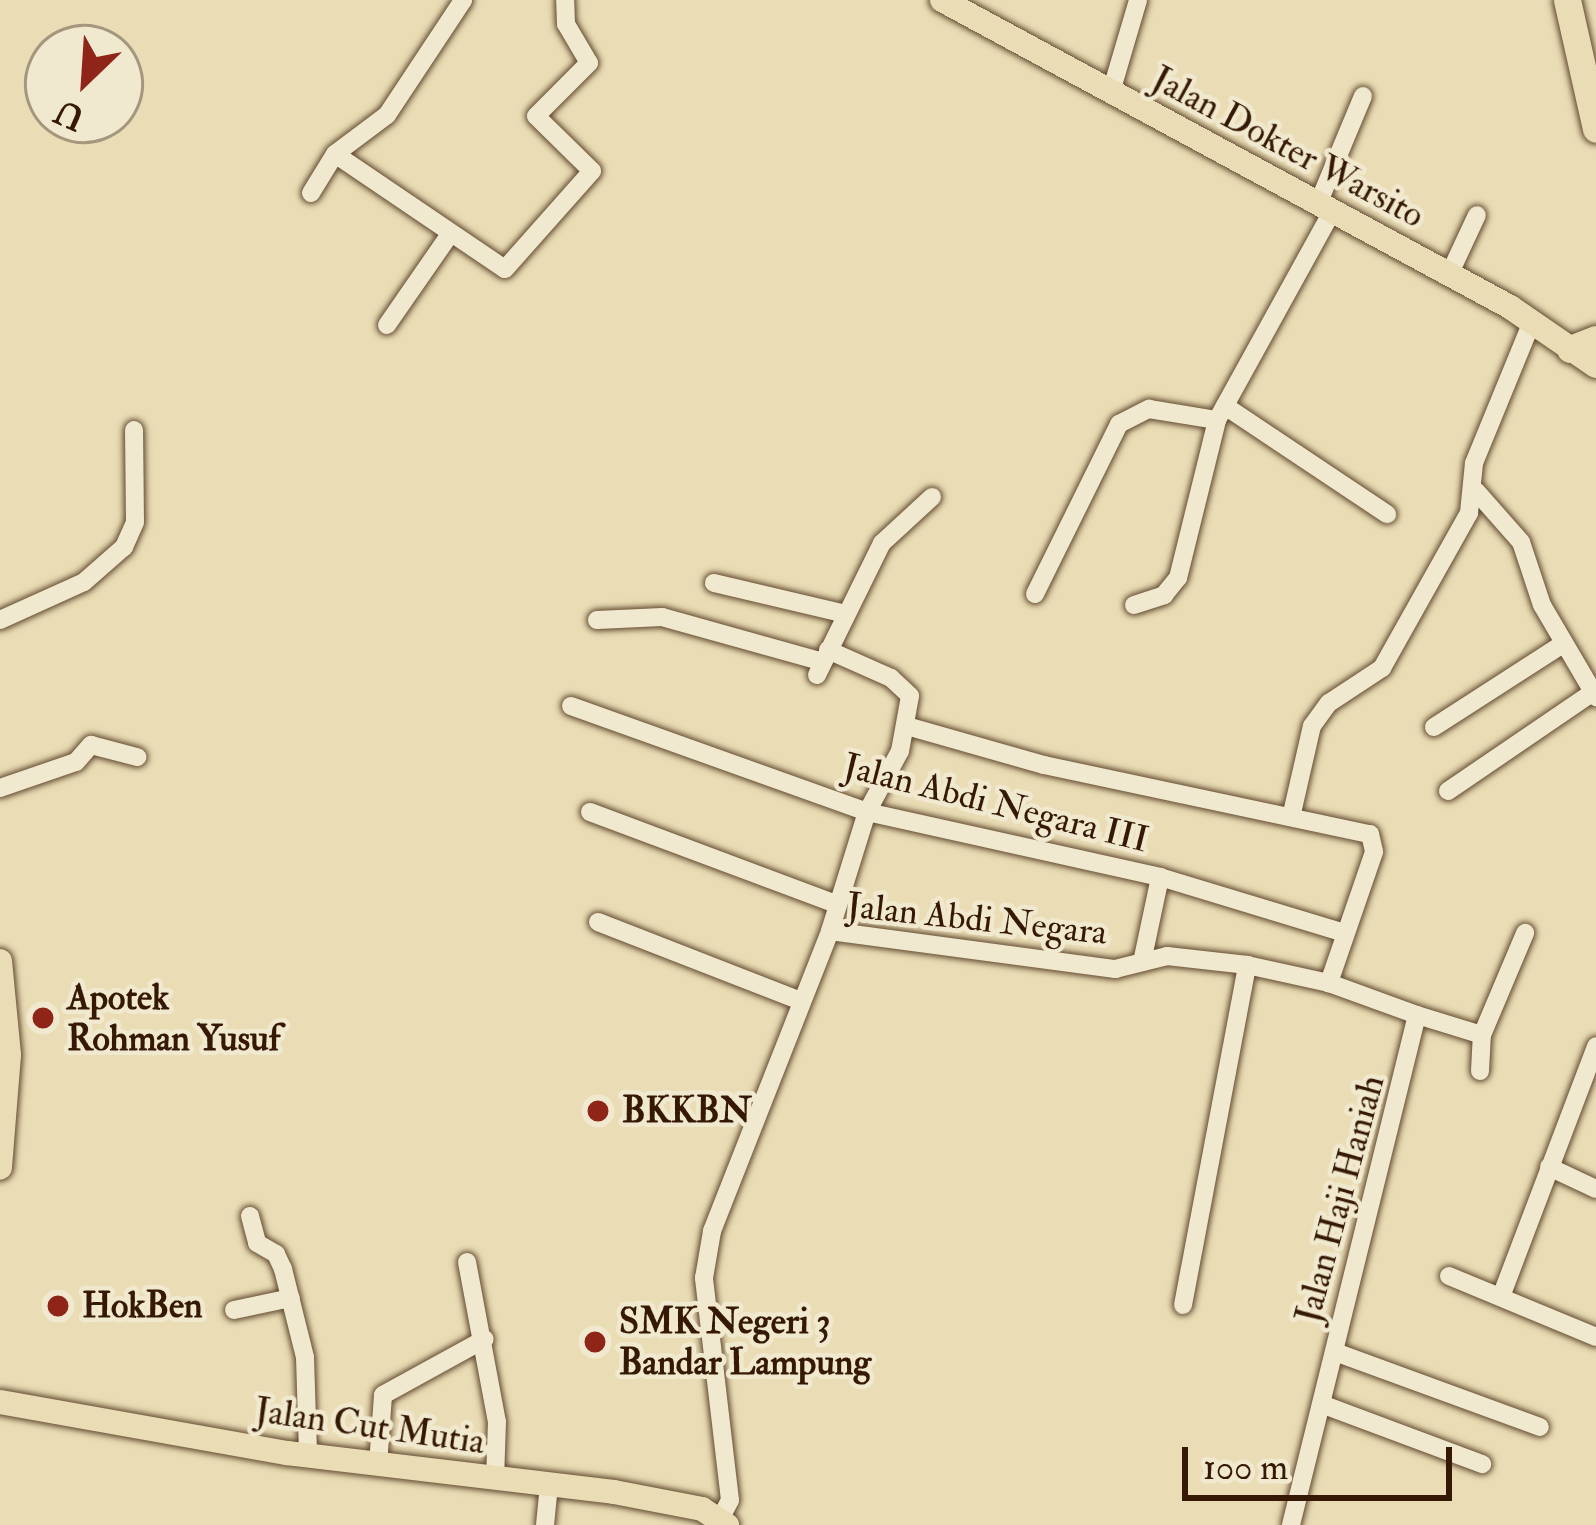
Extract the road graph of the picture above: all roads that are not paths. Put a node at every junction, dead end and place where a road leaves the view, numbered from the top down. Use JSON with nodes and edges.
{"nodes":[{"id":1,"x":463,"y":0,"type":"edge"},
{"id":2,"x":565,"y":0,"type":"edge"},
{"id":3,"x":1138,"y":0,"type":"edge"},
{"id":4,"x":1567,"y":0,"type":"edge"},
{"id":5,"x":951,"y":2,"type":"edge"},
{"id":6,"x":1111,"y":92,"type":"junction"},
{"id":7,"x":1364,"y":96,"type":"dead end"},
{"id":8,"x":1596,"y":129,"type":"edge"},
{"id":9,"x":335,"y":154,"type":"junction"},
{"id":10,"x":311,"y":193,"type":"dead end"},
{"id":11,"x":1325,"y":208,"type":"junction"},
{"id":12,"x":1477,"y":215,"type":"dead end"},
{"id":13,"x":448,"y":237,"type":"junction"},
{"id":14,"x":1449,"y":275,"type":"junction"},
{"id":15,"x":1532,"y":324,"type":"junction"},
{"id":16,"x":387,"y":326,"type":"dead end"},
{"id":17,"x":1583,"y":344,"type":"edge"},
{"id":18,"x":1596,"y":366,"type":"edge"},
{"id":19,"x":1221,"y":413,"type":"junction"},
{"id":20,"x":134,"y":430,"type":"dead end"},
{"id":21,"x":1476,"y":490,"type":"junction"},
{"id":22,"x":932,"y":497,"type":"dead end"},
{"id":23,"x":1387,"y":514,"type":"dead end"},
{"id":24,"x":714,"y":583,"type":"dead end"},
{"id":25,"x":1035,"y":594,"type":"dead end"},
{"id":26,"x":1134,"y":604,"type":"dead end"},
{"id":27,"x":842,"y":613,"type":"junction"},
{"id":28,"x":0,"y":620,"type":"edge"},
{"id":29,"x":596,"y":620,"type":"dead end"},
{"id":30,"x":1563,"y":644,"type":"junction"},
{"id":31,"x":822,"y":662,"type":"junction"},
{"id":32,"x":1594,"y":694,"type":"edge"},
{"id":33,"x":571,"y":706,"type":"dead end"},
{"id":34,"x":907,"y":726,"type":"junction"},
{"id":35,"x":1434,"y":728,"type":"dead end"},
{"id":36,"x":137,"y":757,"type":"dead end"},
{"id":37,"x":0,"y":788,"type":"edge"},
{"id":38,"x":1448,"y":791,"type":"dead end"},
{"id":39,"x":590,"y":812,"type":"dead end"},
{"id":40,"x":867,"y":812,"type":"junction"},
{"id":41,"x":1292,"y":813,"type":"junction"},
{"id":42,"x":1160,"y":877,"type":"junction"},
{"id":43,"x":836,"y":904,"type":"junction"},
{"id":44,"x":598,"y":922,"type":"dead end"},
{"id":45,"x":830,"y":932,"type":"junction"},
{"id":46,"x":1341,"y":932,"type":"junction"},
{"id":47,"x":1525,"y":933,"type":"dead end"},
{"id":48,"x":0,"y":961,"type":"edge"},
{"id":49,"x":1142,"y":962,"type":"junction"},
{"id":50,"x":1247,"y":965,"type":"junction"},
{"id":51,"x":1329,"y":983,"type":"junction"},
{"id":52,"x":802,"y":1001,"type":"junction"},
{"id":53,"x":1416,"y":1022,"type":"junction"},
{"id":54,"x":1482,"y":1035,"type":"junction"},
{"id":55,"x":1596,"y":1046,"type":"edge"},
{"id":56,"x":1480,"y":1071,"type":"dead end"},
{"id":57,"x":1549,"y":1167,"type":"junction"},
{"id":58,"x":0,"y":1168,"type":"edge"},
{"id":59,"x":1596,"y":1189,"type":"edge"},
{"id":60,"x":250,"y":1216,"type":"dead end"},
{"id":61,"x":467,"y":1262,"type":"dead end"},
{"id":62,"x":1449,"y":1276,"type":"dead end"},
{"id":63,"x":1502,"y":1294,"type":"junction"},
{"id":64,"x":291,"y":1298,"type":"junction"},
{"id":65,"x":1183,"y":1305,"type":"dead end"},
{"id":66,"x":234,"y":1310,"type":"dead end"},
{"id":67,"x":1596,"y":1337,"type":"edge"},
{"id":68,"x":484,"y":1340,"type":"junction"},
{"id":69,"x":1335,"y":1352,"type":"junction"},
{"id":70,"x":0,"y":1402,"type":"edge"},
{"id":71,"x":1324,"y":1405,"type":"junction"},
{"id":72,"x":1540,"y":1427,"type":"dead end"},
{"id":73,"x":308,"y":1455,"type":"junction"},
{"id":74,"x":1482,"y":1463,"type":"dead end"},
{"id":75,"x":378,"y":1465,"type":"junction"},
{"id":76,"x":495,"y":1479,"type":"junction"},
{"id":77,"x":549,"y":1485,"type":"junction"},
{"id":78,"x":724,"y":1522,"type":"edge"},
{"id":79,"x":544,"y":1525,"type":"edge"},
{"id":80,"x":1292,"y":1525,"type":"edge"}],
"edges":[{"from":1,"to":9,"type":"street"},
{"from":2,"to":13,"type":"street"},
{"from":3,"to":6,"type":"street"},
{"from":4,"to":8,"type":"highway"},
{"from":5,"to":6,"type":"main road","name":"Jalan Dokter Warsito"},
{"from":6,"to":11,"type":"main road","name":"Jalan Dokter Warsito"},
{"from":7,"to":11,"type":"street"},
{"from":9,"to":10,"type":"street"},
{"from":9,"to":13,"type":"street"},
{"from":11,"to":14,"type":"main road","name":"Jalan Dokter Warsito"},
{"from":11,"to":19,"type":"street"},
{"from":12,"to":14,"type":"street"},
{"from":13,"to":16,"type":"street"},
{"from":14,"to":15,"type":"main road","name":"Jalan Dokter Warsito"},
{"from":15,"to":17,"type":"main road","name":"Jalan Dokter Warsito"},
{"from":15,"to":21,"type":"street"},
{"from":17,"to":18,"type":"main road","name":"Jalan Dokter Warsito"},
{"from":19,"to":23,"type":"street"},
{"from":19,"to":25,"type":"street"},
{"from":19,"to":26,"type":"street"},
{"from":20,"to":28,"type":"street"},
{"from":21,"to":30,"type":"street"},
{"from":21,"to":41,"type":"street"},
{"from":22,"to":27,"type":"street"},
{"from":24,"to":27,"type":"street"},
{"from":27,"to":31,"type":"street"},
{"from":29,"to":31,"type":"street"},
{"from":30,"to":32,"type":"street"},
{"from":30,"to":35,"type":"street"},
{"from":31,"to":34,"type":"street"},
{"from":32,"to":38,"type":"street"},
{"from":33,"to":40,"type":"street","name":"Jalan Abdi Negara III"},
{"from":34,"to":40,"type":"street"},
{"from":34,"to":41,"type":"street"},
{"from":36,"to":37,"type":"street"},
{"from":39,"to":43,"type":"street"},
{"from":40,"to":42,"type":"street","name":"Jalan Abdi Negara III"},
{"from":40,"to":43,"type":"street"},
{"from":41,"to":46,"type":"street"},
{"from":42,"to":46,"type":"street","name":"Jalan Abdi Negara III"},
{"from":42,"to":49,"type":"street"},
{"from":43,"to":45,"type":"street"},
{"from":44,"to":52,"type":"street"},
{"from":45,"to":49,"type":"street","name":"Jalan Abdi Negara"},
{"from":45,"to":52,"type":"street","name":"Jalan Abdi Negara"},
{"from":46,"to":51,"type":"street"},
{"from":47,"to":54,"type":"street"},
{"from":48,"to":58,"type":"main road"},
{"from":49,"to":50,"type":"street","name":"Jalan Abdi Negara"},
{"from":50,"to":51,"type":"street","name":"Jalan Abdi Negara"},
{"from":50,"to":65,"type":"street"},
{"from":51,"to":53,"type":"street","name":"Jalan Abdi Negara"},
{"from":52,"to":78,"type":"street","name":"Jalan Abdi Negara"},
{"from":53,"to":54,"type":"street","name":"Jalan Abdi Negara"},
{"from":53,"to":69,"type":"street","name":"Jalan Haji Haniah"},
{"from":54,"to":56,"type":"street"},
{"from":55,"to":57,"type":"street"},
{"from":57,"to":59,"type":"street"},
{"from":57,"to":63,"type":"street"},
{"from":60,"to":64,"type":"street"},
{"from":61,"to":68,"type":"street"},
{"from":62,"to":63,"type":"street"},
{"from":63,"to":67,"type":"street"},
{"from":64,"to":66,"type":"street"},
{"from":64,"to":73,"type":"street"},
{"from":68,"to":75,"type":"street"},
{"from":68,"to":76,"type":"street"},
{"from":69,"to":71,"type":"street","name":"Jalan Haji Haniah"},
{"from":69,"to":72,"type":"street"},
{"from":70,"to":73,"type":"main road","name":"Jalan Cut Mutia"},
{"from":71,"to":74,"type":"street"},
{"from":71,"to":80,"type":"street","name":"Jalan Haji Haniah"},
{"from":73,"to":75,"type":"main road","name":"Jalan Cut Mutia"},
{"from":75,"to":76,"type":"main road","name":"Jalan Cut Mutia"},
{"from":76,"to":77,"type":"main road","name":"Jalan Cut Mutia"},
{"from":77,"to":78,"type":"main road","name":"Jalan Cut Mutia"},
{"from":77,"to":79,"type":"street"}]}
